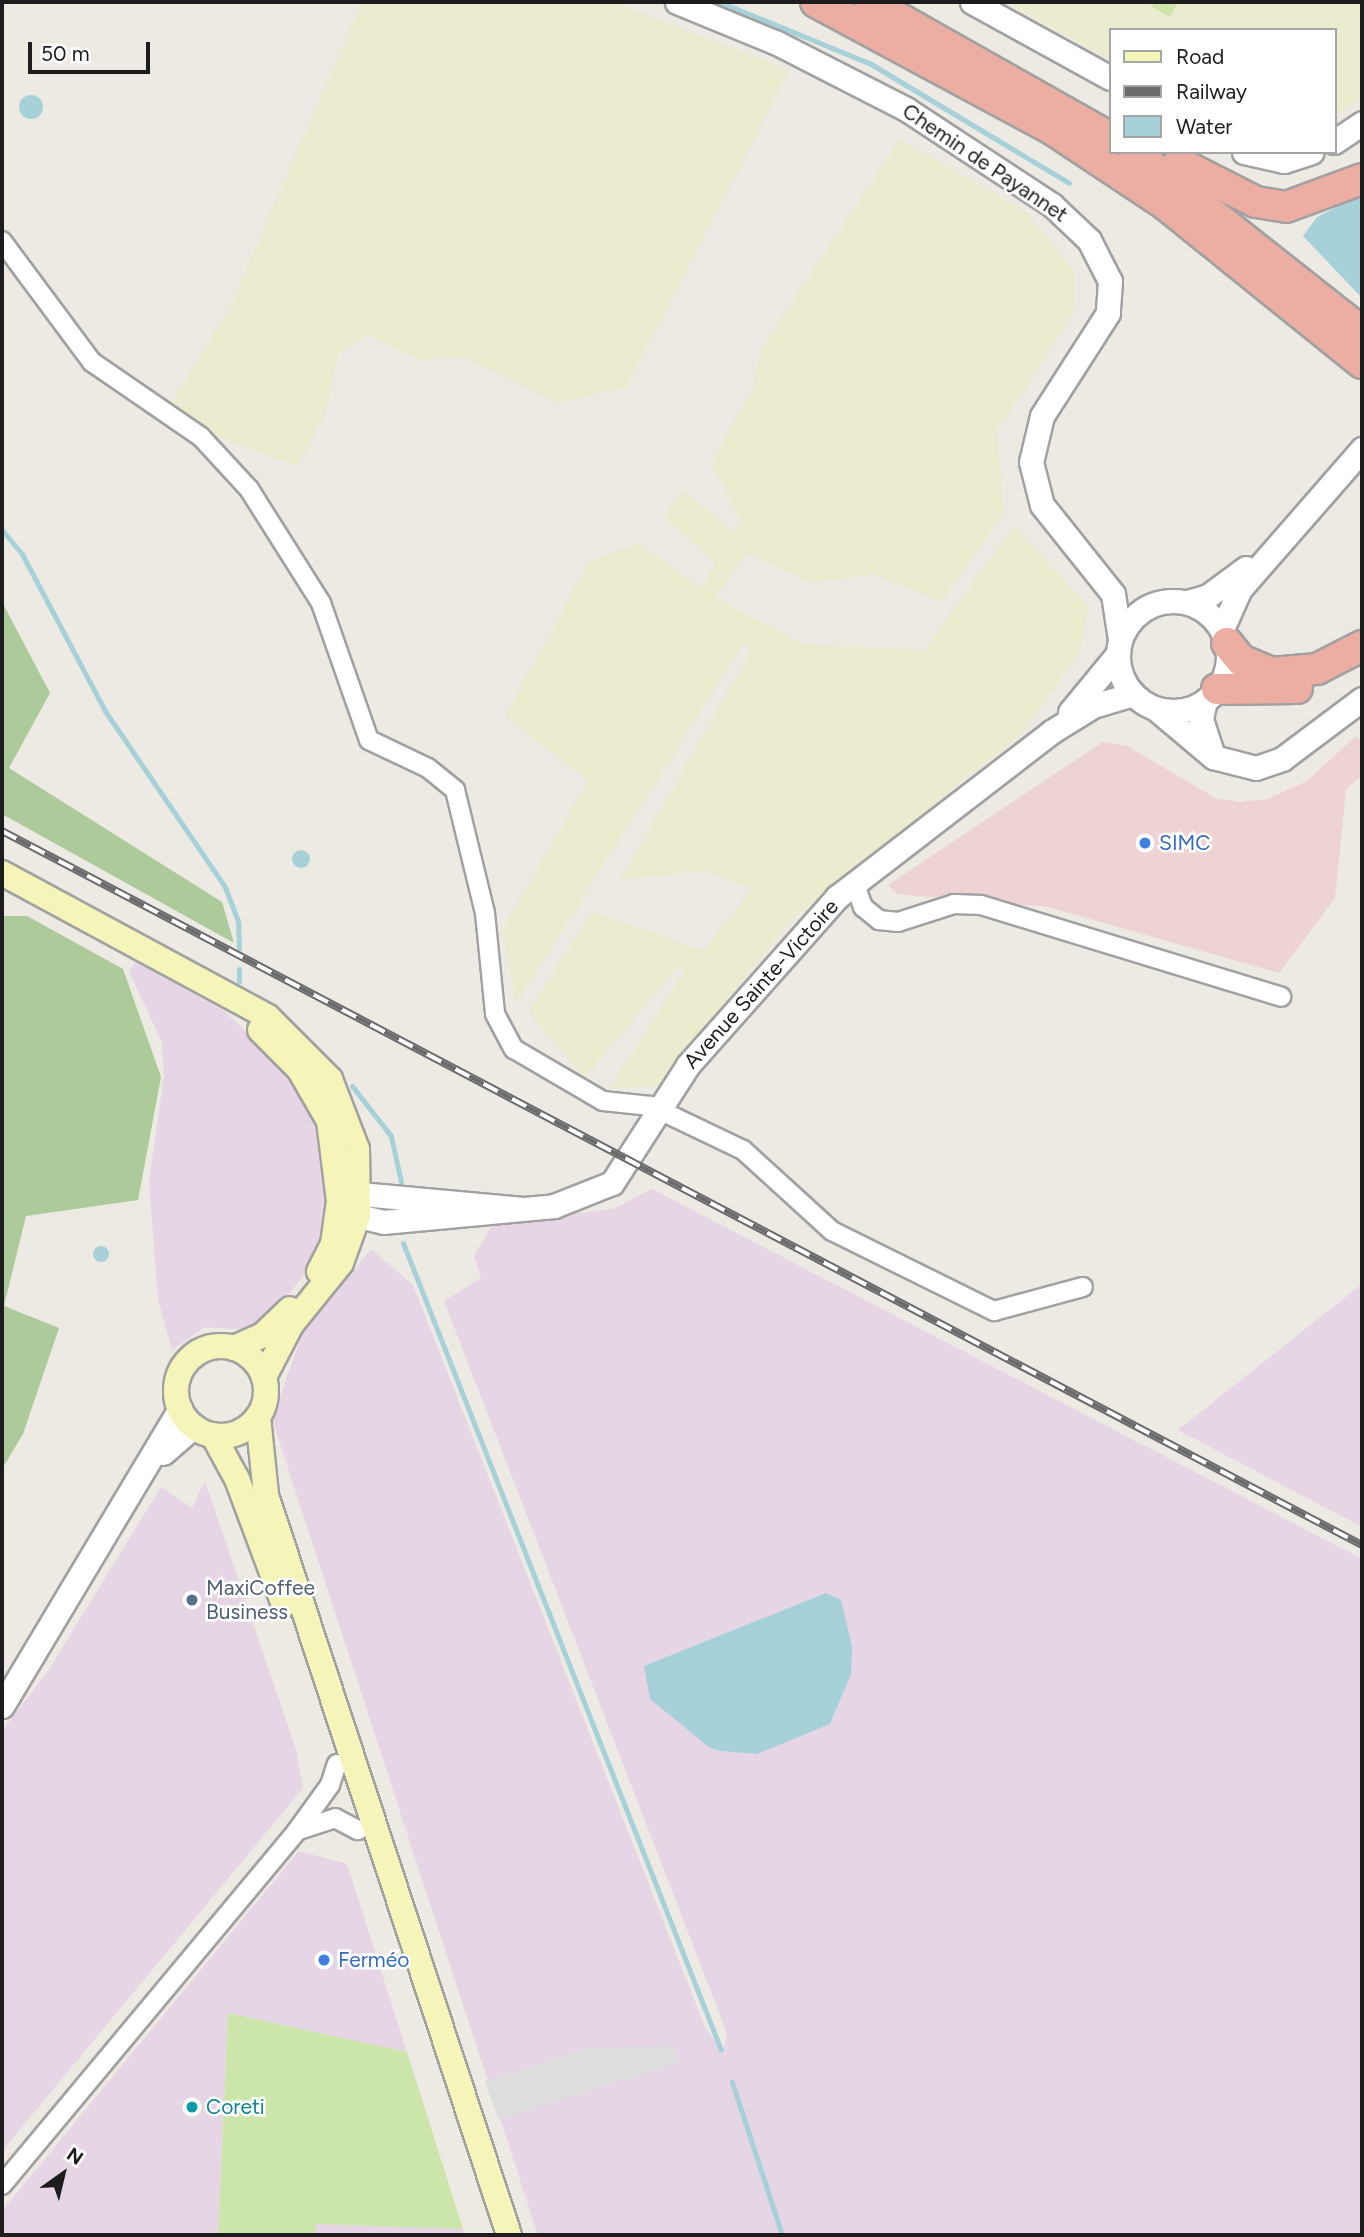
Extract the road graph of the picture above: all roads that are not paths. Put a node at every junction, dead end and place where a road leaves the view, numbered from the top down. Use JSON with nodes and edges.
{"nodes":[{"id":1,"x":677,"y":2,"type":"edge"},
{"id":2,"x":816,"y":2,"type":"edge"},
{"id":3,"x":870,"y":2,"type":"edge"},
{"id":4,"x":892,"y":2,"type":"edge"},
{"id":5,"x":972,"y":2,"type":"edge"},
{"id":6,"x":1108,"y":77,"type":"edge"},
{"id":7,"x":1108,"y":121,"type":"edge"},
{"id":8,"x":1362,"y":123,"type":"edge"},
{"id":9,"x":1052,"y":129,"type":"junction"},
{"id":10,"x":1108,"y":137,"type":"edge"},
{"id":11,"x":1336,"y":141,"type":"edge"},
{"id":12,"x":1137,"y":154,"type":"edge"},
{"id":13,"x":1164,"y":154,"type":"edge"},
{"id":14,"x":1253,"y":154,"type":"edge"},
{"id":15,"x":1306,"y":154,"type":"edge"},
{"id":16,"x":1362,"y":179,"type":"edge"},
{"id":17,"x":2,"y":240,"type":"edge"},
{"id":18,"x":1362,"y":332,"type":"edge"},
{"id":19,"x":1362,"y":363,"type":"edge"},
{"id":20,"x":1362,"y":383,"type":"edge"},
{"id":21,"x":1362,"y":449,"type":"edge"},
{"id":22,"x":1280,"y":538,"type":"junction"},
{"id":23,"x":1100,"y":576,"type":"junction"},
{"id":24,"x":1178,"y":601,"type":"junction"},
{"id":25,"x":1224,"y":636,"type":"junction"},
{"id":26,"x":1362,"y":646,"type":"edge"},
{"id":27,"x":1118,"y":647,"type":"junction"},
{"id":28,"x":1362,"y":665,"type":"edge"},
{"id":29,"x":1133,"y":694,"type":"junction"},
{"id":30,"x":1211,"y":695,"type":"junction"},
{"id":31,"x":1362,"y":699,"type":"edge"},
{"id":32,"x":1156,"y":709,"type":"junction"},
{"id":33,"x":1051,"y":732,"type":"junction"},
{"id":34,"x":1213,"y":757,"type":"junction"},
{"id":35,"x":2,"y":873,"type":"edge"},
{"id":36,"x":854,"y":882,"type":"junction"},
{"id":37,"x":2,"y":886,"type":"edge"},
{"id":38,"x":120,"y":939,"type":"junction"},
{"id":39,"x":1281,"y":997,"type":"dead end"},
{"id":40,"x":657,"y":1108,"type":"junction"},
{"id":41,"x":352,"y":1204,"type":"junction"},
{"id":42,"x":1083,"y":1287,"type":"dead end"},
{"id":43,"x":234,"y":1348,"type":"junction"},
{"id":44,"x":264,"y":1377,"type":"junction"},
{"id":45,"x":258,"y":1417,"type":"junction"},
{"id":46,"x":195,"y":1423,"type":"junction"},
{"id":47,"x":2,"y":1706,"type":"edge"},
{"id":48,"x":337,"y":1764,"type":"junction"},
{"id":49,"x":358,"y":1829,"type":"junction"},
{"id":50,"x":296,"y":1832,"type":"junction"},
{"id":51,"x":2,"y":2185,"type":"edge"},
{"id":52,"x":493,"y":2235,"type":"edge"},
{"id":53,"x":509,"y":2235,"type":"edge"}],
"edges":[{"from":1,"to":23,"type":"street","name":"Chemin de Payannet"},
{"from":2,"to":9,"type":"highway"},
{"from":3,"to":10,"type":"highway"},
{"from":4,"to":7,"type":"highway"},
{"from":5,"to":6,"type":"street"},
{"from":8,"to":11,"type":"street"},
{"from":9,"to":19,"type":"highway"},
{"from":9,"to":20,"type":"highway"},
{"from":12,"to":18,"type":"highway"},
{"from":13,"to":16,"type":"highway"},
{"from":14,"to":15,"type":"street"},
{"from":17,"to":40,"type":"street"},
{"from":21,"to":22,"type":"street"},
{"from":22,"to":24,"type":"street"},
{"from":22,"to":25,"type":"street"},
{"from":23,"to":24,"type":"street","name":"Chemin de Payannet"},
{"from":23,"to":27,"type":"street","name":"Chemin de Payannet"},
{"from":24,"to":25,"type":"street"},
{"from":24,"to":27,"type":"street"},
{"from":25,"to":26,"type":"highway"},
{"from":25,"to":30,"type":"street"},
{"from":27,"to":29,"type":"street"},
{"from":27,"to":33,"type":"street","name":"Avenue Sainte-Victoire"},
{"from":28,"to":30,"type":"highway"},
{"from":29,"to":32,"type":"street"},
{"from":29,"to":33,"type":"street","name":"Avenue Sainte-Victoire"},
{"from":30,"to":32,"type":"street"},
{"from":30,"to":34,"type":"street"},
{"from":31,"to":34,"type":"street"},
{"from":32,"to":34,"type":"street"},
{"from":33,"to":36,"type":"street","name":"Avenue Sainte-Victoire"},
{"from":35,"to":38,"type":"main road"},
{"from":36,"to":39,"type":"street"},
{"from":36,"to":40,"type":"street","name":"Avenue Sainte-Victoire"},
{"from":37,"to":38,"type":"main road"},
{"from":38,"to":41,"type":"main road"},
{"from":40,"to":41,"type":"street","name":"Avenue Sainte-Victoire"},
{"from":40,"to":42,"type":"street"},
{"from":41,"to":43,"type":"main road"},
{"from":41,"to":44,"type":"main road"},
{"from":43,"to":44,"type":"main road"},
{"from":43,"to":46,"type":"main road"},
{"from":44,"to":45,"type":"main road"},
{"from":45,"to":46,"type":"main road"},
{"from":45,"to":53,"type":"main road"},
{"from":46,"to":47,"type":"street"},
{"from":46,"to":48,"type":"main road"},
{"from":48,"to":49,"type":"main road"},
{"from":48,"to":50,"type":"street"},
{"from":49,"to":50,"type":"street"},
{"from":49,"to":52,"type":"main road"},
{"from":50,"to":51,"type":"street"}]}
